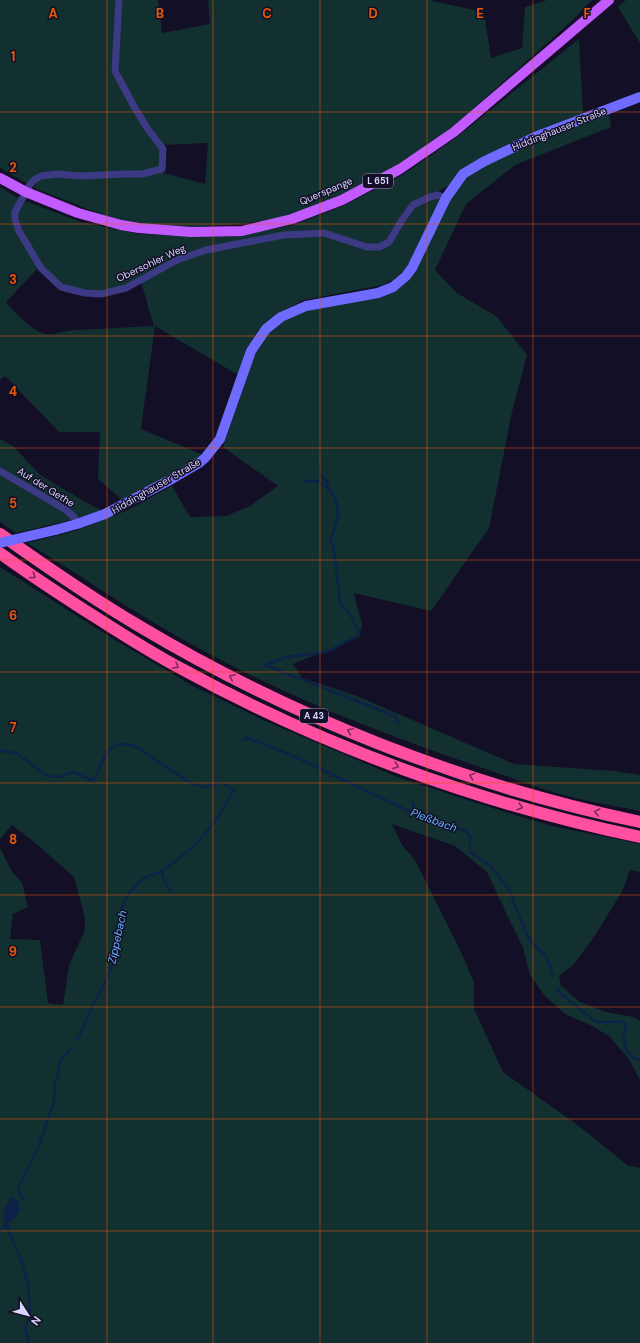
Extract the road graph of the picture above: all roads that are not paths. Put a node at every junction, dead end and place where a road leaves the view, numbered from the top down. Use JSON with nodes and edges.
{"nodes":[{"id":1,"x":119,"y":0,"type":"edge"},
{"id":2,"x":609,"y":0,"type":"edge"},
{"id":3,"x":640,"y":97,"type":"edge"},
{"id":4,"x":0,"y":178,"type":"edge"},
{"id":5,"x":26,"y":192,"type":"junction"},
{"id":6,"x":446,"y":198,"type":"junction"},
{"id":7,"x":0,"y":471,"type":"edge"},
{"id":8,"x":77,"y":524,"type":"junction"},
{"id":9,"x":0,"y":534,"type":"edge"},
{"id":10,"x":0,"y":543,"type":"edge"},
{"id":11,"x":0,"y":553,"type":"edge"},
{"id":12,"x":640,"y":822,"type":"edge"},
{"id":13,"x":640,"y":837,"type":"edge"}],
"edges":[{"from":1,"to":5,"type":"street","name":"Obersohler Weg"},
{"from":2,"to":5,"type":"main road","name":"Querspange","number":"L 651"},
{"from":3,"to":6,"type":"street","name":"Hiddinghauser Straße"},
{"from":4,"to":5,"type":"main road","name":"Querspange","number":"L 651"},
{"from":5,"to":6,"type":"street","name":"Obersohler Weg"},
{"from":6,"to":8,"type":"street","name":"Hiddinghauser Straße"},
{"from":7,"to":8,"type":"street","name":"Auf der Gethe"},
{"from":8,"to":10,"type":"street","name":"Hiddinghauser Straße","bridge":true},
{"from":12,"to":9,"type":"highway","number":"A 43","one_way":true},
{"from":11,"to":13,"type":"highway","number":"A 43","one_way":true}]}
